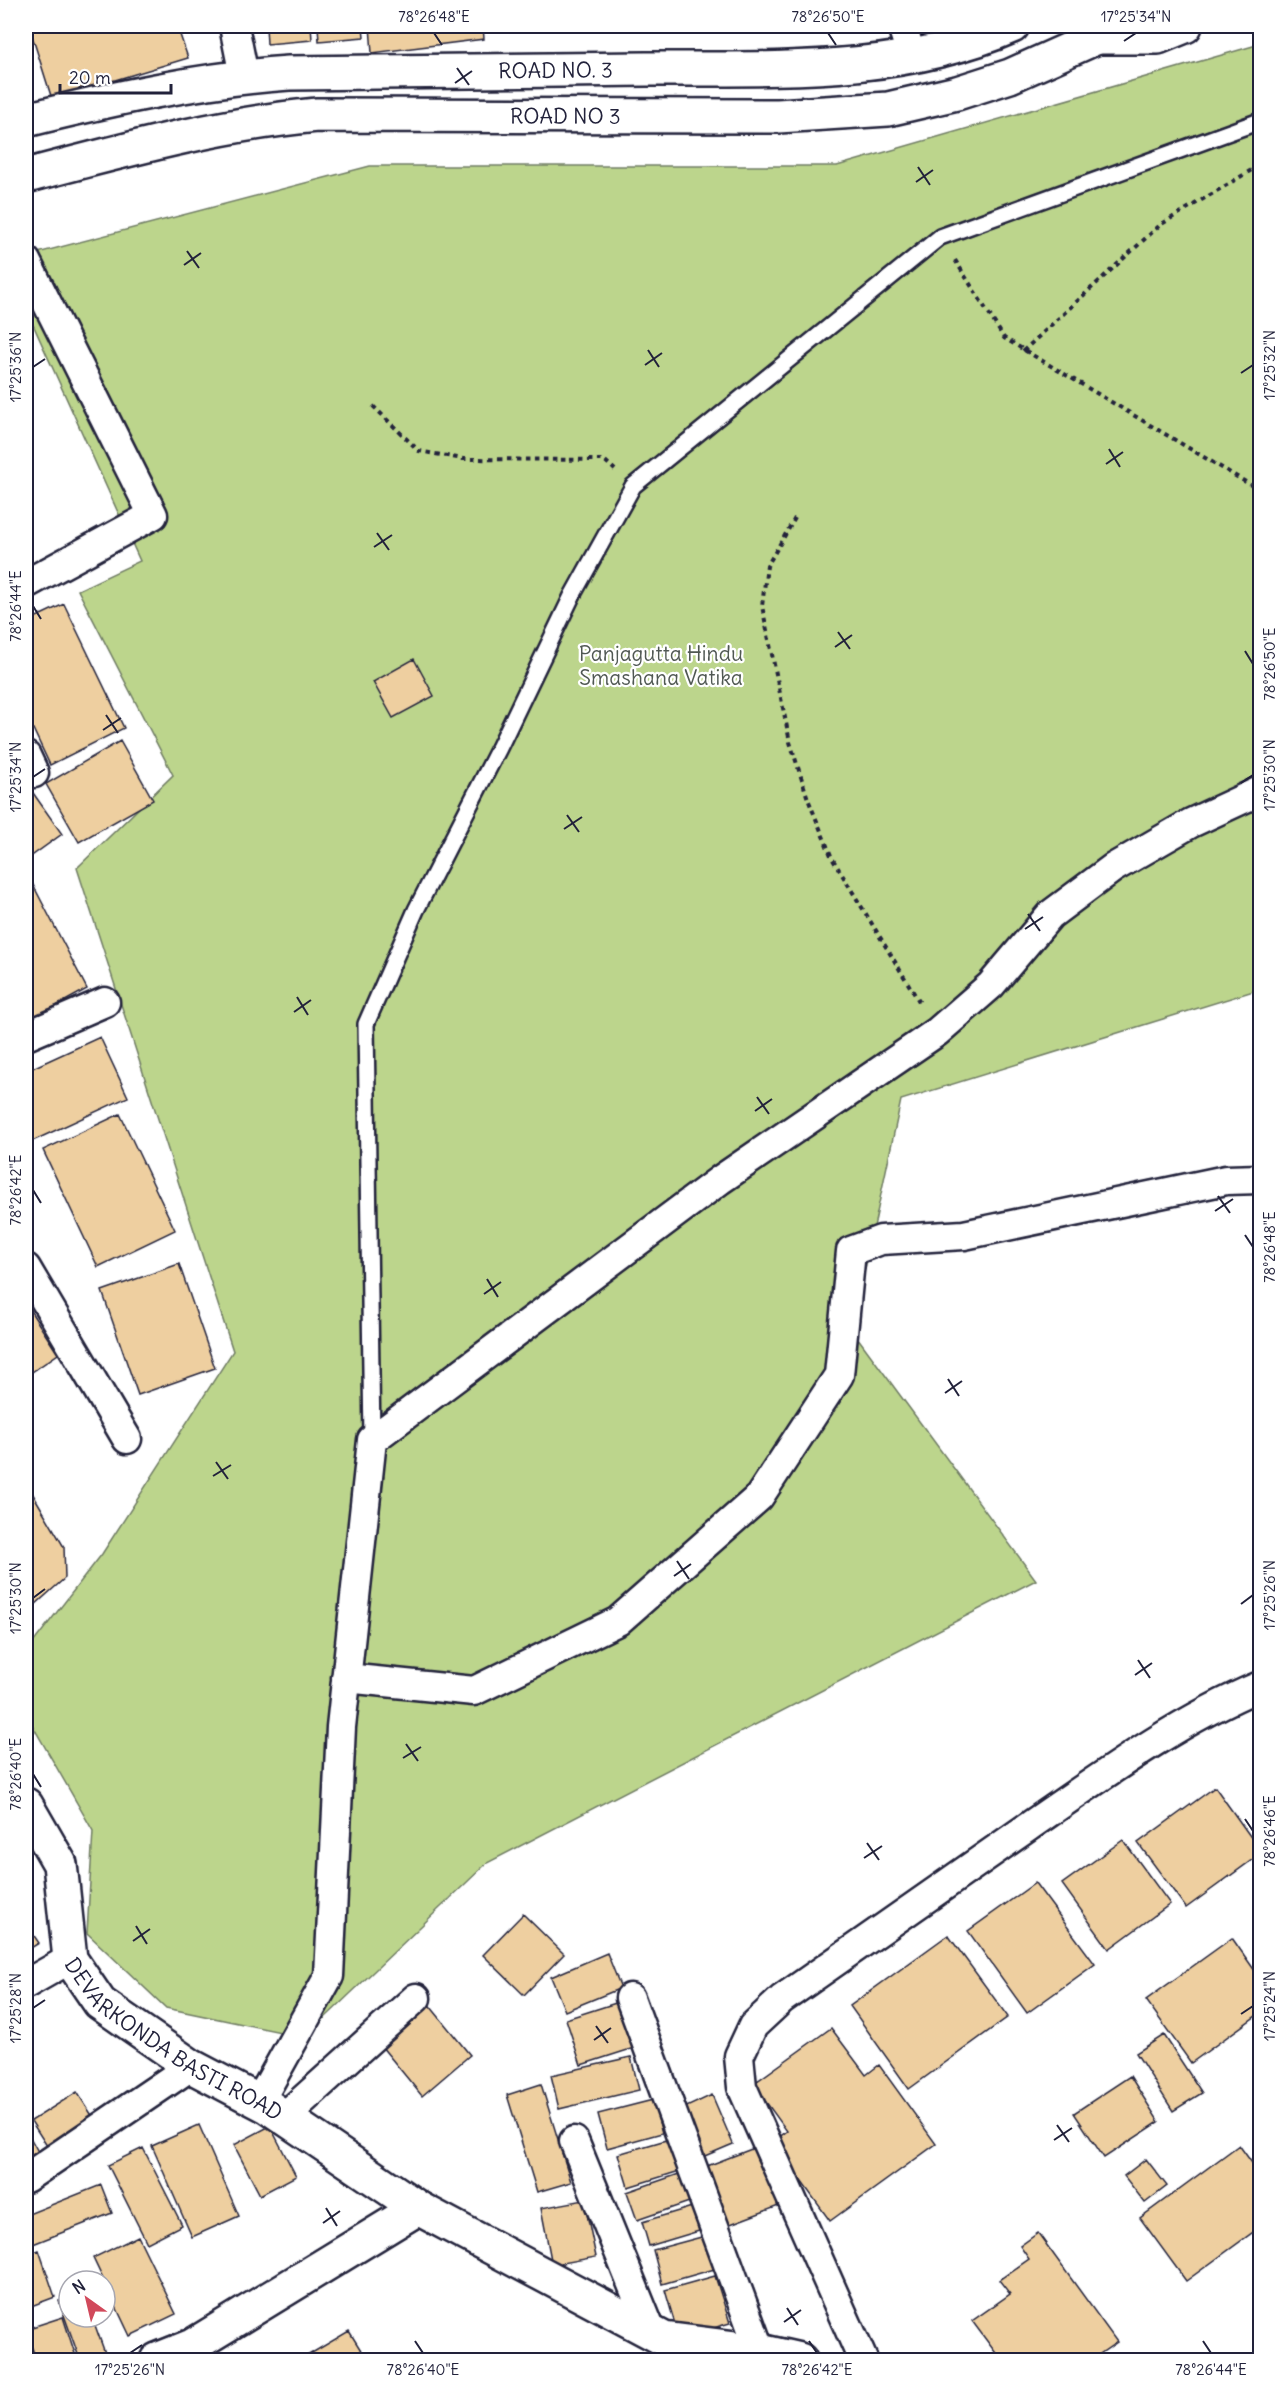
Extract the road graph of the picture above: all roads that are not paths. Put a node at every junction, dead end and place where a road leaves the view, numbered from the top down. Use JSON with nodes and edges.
{"nodes":[{"id":1,"x":234,"y":26,"type":"edge"},
{"id":2,"x":903,"y":26,"type":"edge"},
{"id":3,"x":1012,"y":26,"type":"edge"},
{"id":4,"x":1185,"y":26,"type":"edge"},
{"id":5,"x":1110,"y":31,"type":"edge"},
{"id":6,"x":912,"y":57,"type":"junction"},
{"id":7,"x":244,"y":76,"type":"junction"},
{"id":8,"x":26,"y":120,"type":"edge"},
{"id":9,"x":1260,"y":121,"type":"edge"},
{"id":10,"x":26,"y":176,"type":"edge"},
{"id":11,"x":26,"y":261,"type":"edge"},
{"id":12,"x":26,"y":584,"type":"edge"},
{"id":13,"x":1260,"y":791,"type":"edge"},
{"id":14,"x":105,"y":1002,"type":"dead end"},
{"id":15,"x":26,"y":1036,"type":"edge"},
{"id":16,"x":1260,"y":1179,"type":"edge"},
{"id":17,"x":26,"y":1268,"type":"edge"},
{"id":18,"x":127,"y":1439,"type":"dead end"},
{"id":19,"x":372,"y":1440,"type":"junction"},
{"id":20,"x":346,"y":1678,"type":"junction"},
{"id":21,"x":1260,"y":1686,"type":"edge"},
{"id":22,"x":26,"y":1805,"type":"edge"},
{"id":23,"x":70,"y":1959,"type":"junction"},
{"id":24,"x":26,"y":1984,"type":"edge"},
{"id":25,"x":416,"y":1998,"type":"dead end"},
{"id":26,"x":630,"y":1998,"type":"dead end"},
{"id":27,"x":191,"y":2066,"type":"junction"},
{"id":28,"x":271,"y":2109,"type":"junction"},
{"id":29,"x":574,"y":2141,"type":"dead end"},
{"id":30,"x":26,"y":2178,"type":"edge"},
{"id":31,"x":418,"y":2208,"type":"junction"},
{"id":32,"x":651,"y":2331,"type":"junction"},
{"id":33,"x":760,"y":2351,"type":"junction"},
{"id":34,"x":157,"y":2361,"type":"edge"},
{"id":35,"x":800,"y":2361,"type":"edge"},
{"id":36,"x":862,"y":2361,"type":"edge"}],
"edges":[{"from":1,"to":7,"type":"street"},
{"from":2,"to":6,"type":"street"},
{"from":3,"to":6,"type":"main road","name":"ROAD NO. 3"},
{"from":4,"to":5,"type":"main road"},
{"from":5,"to":10,"type":"main road","name":"ROAD NO 3"},
{"from":6,"to":7,"type":"main road","name":"ROAD NO. 3"},
{"from":7,"to":8,"type":"main road","name":"ROAD NO. 3"},
{"from":9,"to":19,"type":"lane"},
{"from":11,"to":12,"type":"street"},
{"from":13,"to":19,"type":"street"},
{"from":14,"to":15,"type":"street"},
{"from":16,"to":20,"type":"street"},
{"from":17,"to":18,"type":"street"},
{"from":19,"to":20,"type":"street"},
{"from":20,"to":28,"type":"street"},
{"from":21,"to":36,"type":"street"},
{"from":22,"to":23,"type":"main road","name":"DEVARKONDA BASTI ROAD"},
{"from":23,"to":24,"type":"street"},
{"from":23,"to":27,"type":"main road","name":"DEVARKONDA BASTI ROAD"},
{"from":25,"to":28,"type":"street"},
{"from":26,"to":33,"type":"street"},
{"from":27,"to":28,"type":"main road","name":"DEVARKONDA BASTI ROAD"},
{"from":27,"to":30,"type":"street"},
{"from":28,"to":31,"type":"main road","name":"DEVARKONDA BASTI ROAD"},
{"from":29,"to":32,"type":"street"},
{"from":31,"to":32,"type":"main road","name":"DEVARKONDA BASTI ROAD"},
{"from":31,"to":34,"type":"main road"},
{"from":32,"to":33,"type":"main road","name":"DEVARKONDA BASTI ROAD"},
{"from":33,"to":35,"type":"main road","name":"DEVARKONDA BASTI ROAD"}]}
